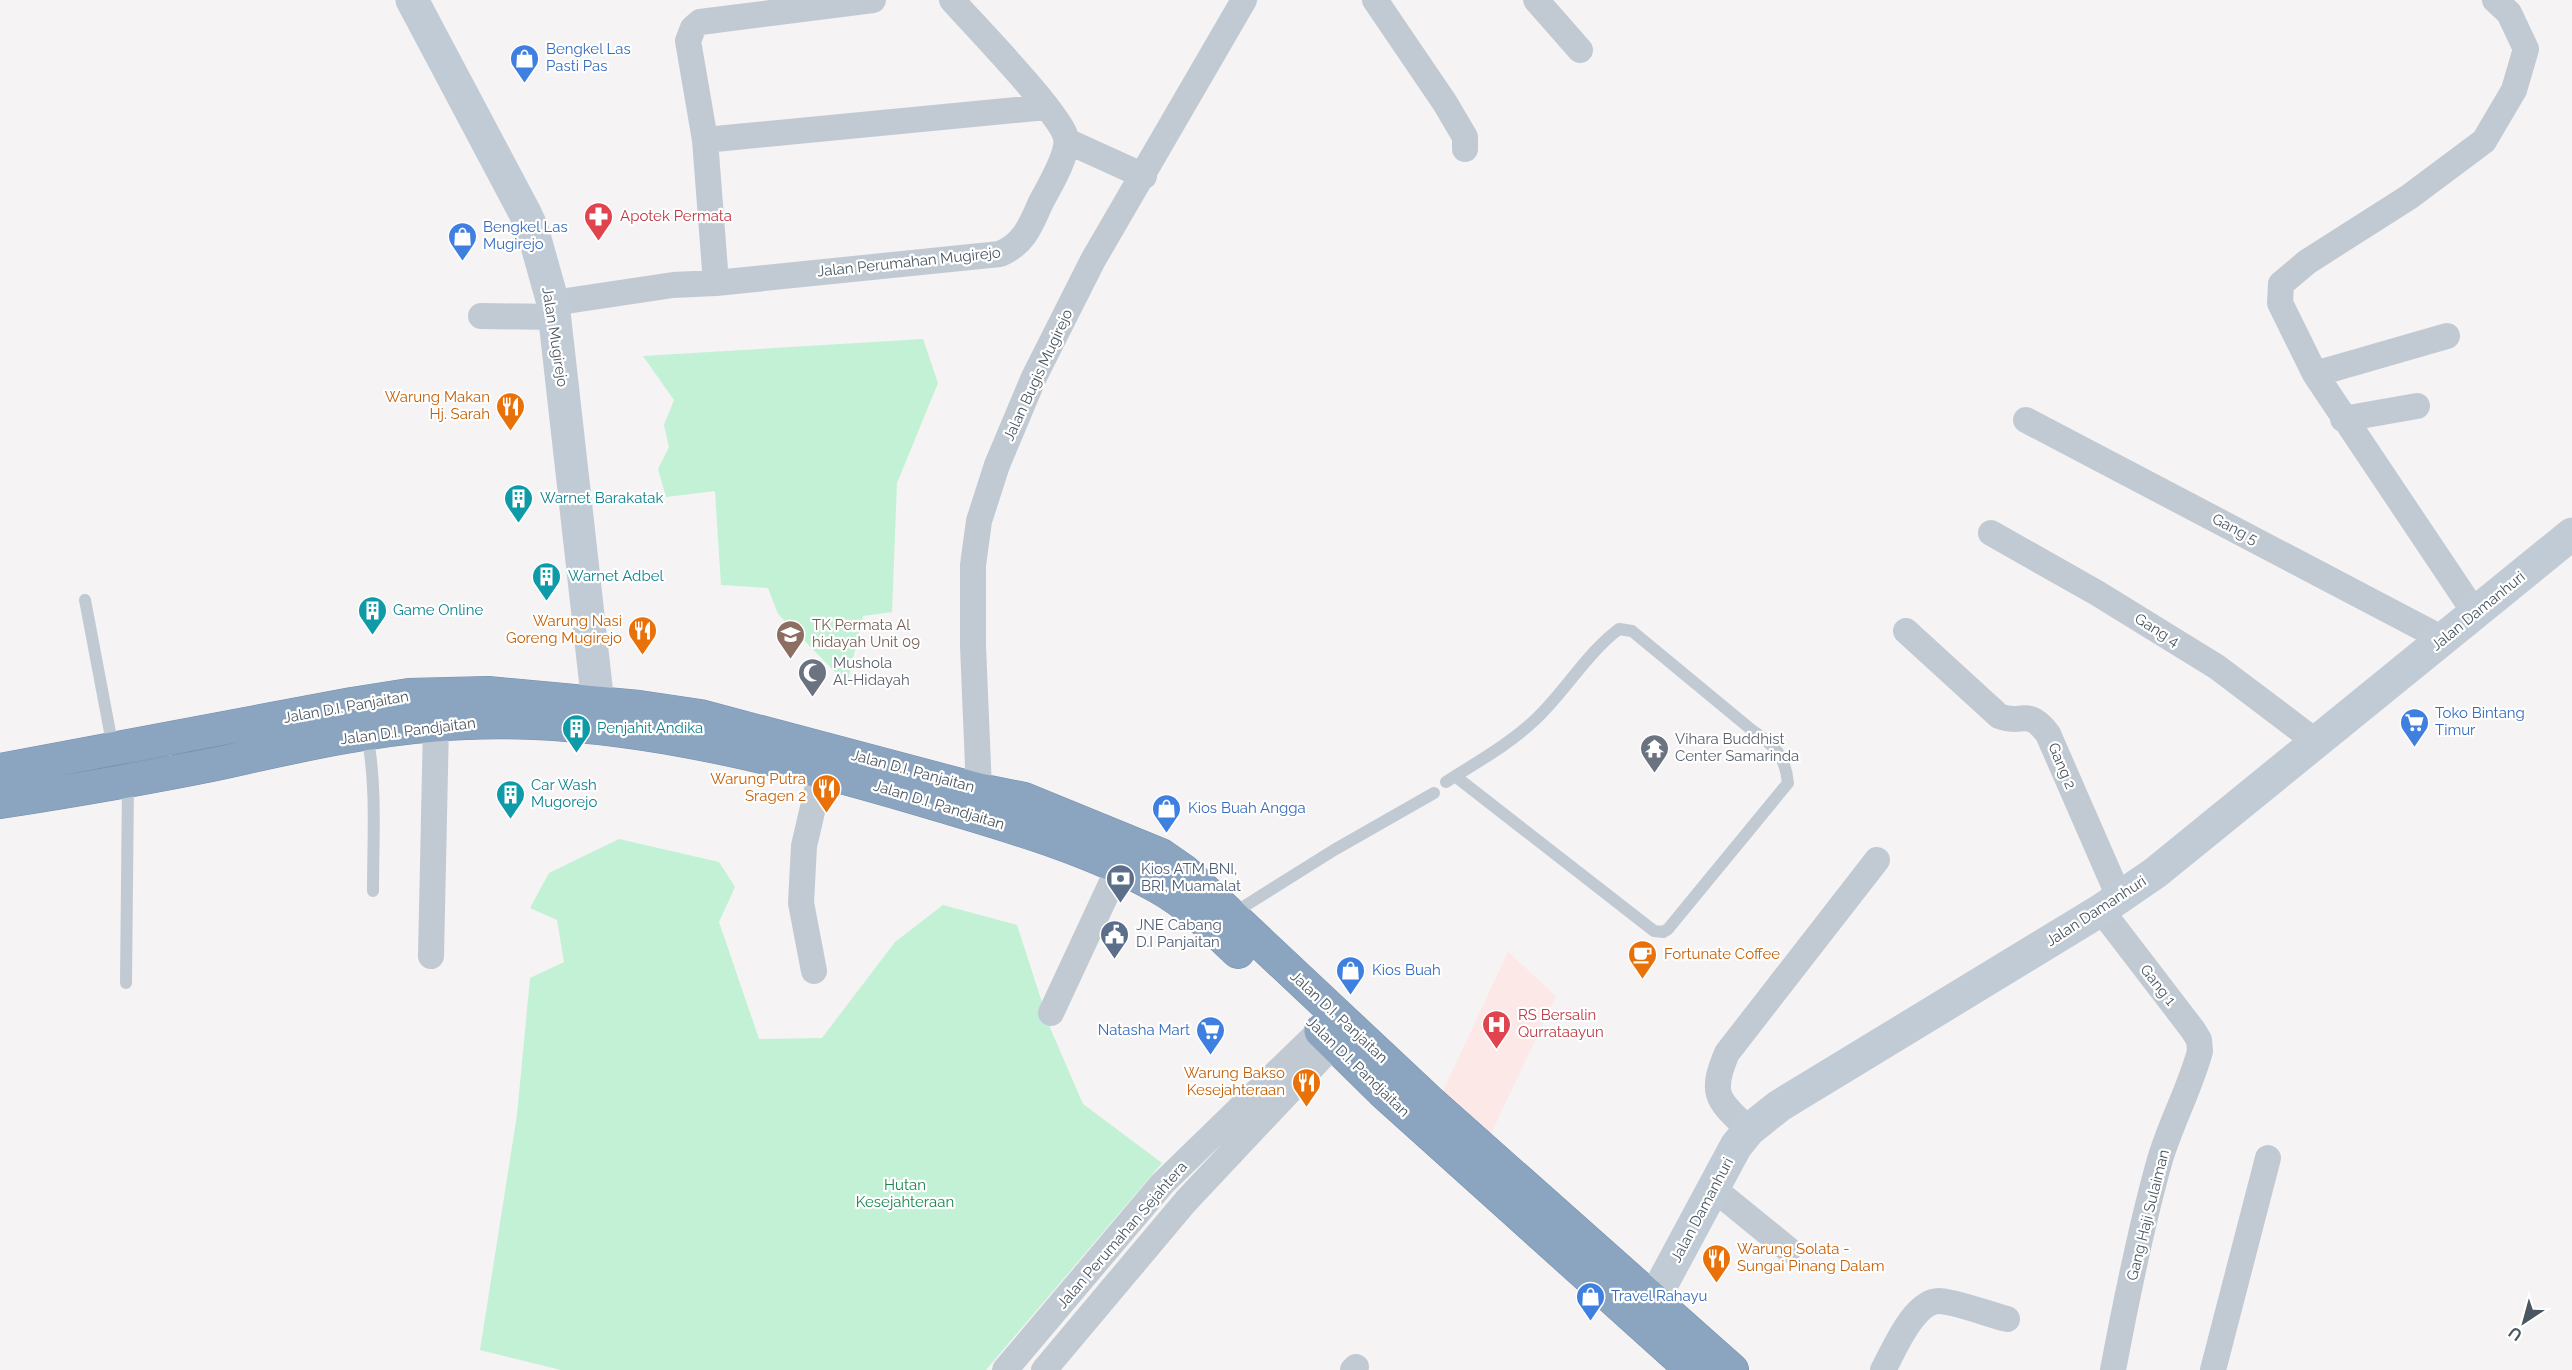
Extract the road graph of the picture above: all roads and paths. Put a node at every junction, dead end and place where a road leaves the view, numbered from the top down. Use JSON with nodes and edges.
{"nodes":[{"id":1,"x":412,"y":0,"type":"edge"},
{"id":2,"x":873,"y":0,"type":"edge"},
{"id":3,"x":952,"y":0,"type":"edge"},
{"id":4,"x":1244,"y":0,"type":"edge"},
{"id":5,"x":1375,"y":0,"type":"edge"},
{"id":6,"x":1536,"y":0,"type":"edge"},
{"id":7,"x":2495,"y":0,"type":"edge"},
{"id":8,"x":1580,"y":50,"type":"dead end"},
{"id":9,"x":1047,"y":107,"type":"junction"},
{"id":10,"x":705,"y":140,"type":"junction"},
{"id":11,"x":1067,"y":141,"type":"junction"},
{"id":12,"x":1465,"y":149,"type":"dead end"},
{"id":13,"x":1144,"y":176,"type":"junction"},
{"id":14,"x":716,"y":283,"type":"junction"},
{"id":15,"x":554,"y":310,"type":"junction"},
{"id":16,"x":482,"y":316,"type":"dead end"},
{"id":17,"x":2447,"y":336,"type":"dead end"},
{"id":18,"x":2315,"y":374,"type":"junction"},
{"id":19,"x":2417,"y":406,"type":"dead end"},
{"id":20,"x":2343,"y":419,"type":"junction"},
{"id":21,"x":2026,"y":420,"type":"dead end"},
{"id":22,"x":1991,"y":533,"type":"dead end"},
{"id":23,"x":2572,"y":534,"type":"edge"},
{"id":24,"x":86,"y":600,"type":"dead end"},
{"id":25,"x":2475,"y":613,"type":"junction"},
{"id":26,"x":1906,"y":631,"type":"dead end"},
{"id":27,"x":2443,"y":639,"type":"junction"},
{"id":28,"x":600,"y":717,"type":"junction"},
{"id":29,"x":436,"y":724,"type":"junction"},
{"id":30,"x":367,"y":732,"type":"junction"},
{"id":31,"x":2315,"y":741,"type":"junction"},
{"id":32,"x":113,"y":749,"type":"junction"},
{"id":33,"x":0,"y":770,"type":"edge"},
{"id":34,"x":821,"y":773,"type":"junction"},
{"id":35,"x":1450,"y":779,"type":"joint"},
{"id":36,"x":128,"y":782,"type":"junction"},
{"id":37,"x":980,"y":790,"type":"junction"},
{"id":38,"x":1434,"y":793,"type":"dead end"},
{"id":39,"x":0,"y":802,"type":"edge"},
{"id":40,"x":1877,"y":860,"type":"dead end"},
{"id":41,"x":1119,"y":867,"type":"junction"},
{"id":42,"x":373,"y":891,"type":"dead end"},
{"id":43,"x":2110,"y":904,"type":"junction"},
{"id":44,"x":1231,"y":915,"type":"junction"},
{"id":45,"x":431,"y":957,"type":"dead end"},
{"id":46,"x":814,"y":971,"type":"dead end"},
{"id":47,"x":126,"y":983,"type":"dead end"},
{"id":48,"x":1051,"y":1013,"type":"dead end"},
{"id":49,"x":1336,"y":1029,"type":"junction"},
{"id":50,"x":2197,"y":1065,"type":"joint"},
{"id":51,"x":1749,"y":1130,"type":"junction"},
{"id":52,"x":2268,"y":1158,"type":"dead end"},
{"id":53,"x":1714,"y":1189,"type":"junction"},
{"id":54,"x":1788,"y":1250,"type":"dead end"},
{"id":55,"x":1647,"y":1313,"type":"junction"},
{"id":56,"x":2007,"y":1319,"type":"dead end"},
{"id":57,"x":1005,"y":1370,"type":"edge"},
{"id":58,"x":1044,"y":1370,"type":"edge"},
{"id":59,"x":1692,"y":1370,"type":"edge"},
{"id":60,"x":1732,"y":1370,"type":"edge"},
{"id":61,"x":1883,"y":1370,"type":"edge"},
{"id":62,"x":2113,"y":1370,"type":"edge"},
{"id":63,"x":2213,"y":1370,"type":"edge"}],
"edges":[{"from":1,"to":15,"type":"street","name":"Jalan Mugirejo"},
{"from":2,"to":10,"type":"street"},
{"from":3,"to":9,"type":"street"},
{"from":4,"to":13,"type":"street","name":"Jalan Bugis Mugirejo"},
{"from":5,"to":12,"type":"street"},
{"from":6,"to":8,"type":"street"},
{"from":7,"to":18,"type":"street"},
{"from":9,"to":10,"type":"street"},
{"from":9,"to":11,"type":"street"},
{"from":10,"to":14,"type":"street"},
{"from":11,"to":13,"type":"street"},
{"from":11,"to":14,"type":"street","name":"Jalan Perumahan Mugirejo"},
{"from":13,"to":37,"type":"street","name":"Jalan Bugis Mugirejo"},
{"from":14,"to":15,"type":"street","name":"Jalan Perumahan Mugirejo"},
{"from":15,"to":16,"type":"street","name":"Jalan Perumahan Mugirejo"},
{"from":15,"to":28,"type":"street","name":"Jalan Mugirejo"},
{"from":17,"to":18,"type":"street"},
{"from":18,"to":20,"type":"street"},
{"from":19,"to":20,"type":"street"},
{"from":20,"to":25,"type":"street"},
{"from":21,"to":27,"type":"street","name":"Gang 5"},
{"from":22,"to":31,"type":"street","name":"Gang 4"},
{"from":23,"to":25,"type":"street","name":"Jalan Damanhuri"},
{"from":24,"to":32,"type":"lane"},
{"from":25,"to":27,"type":"street","name":"Jalan Damanhuri"},
{"from":26,"to":43,"type":"street","name":"Gang 2"},
{"from":27,"to":31,"type":"street","name":"Jalan Damanhuri"},
{"from":28,"to":29,"type":"highway","name":"Jalan D.I. Pandjaitan"},
{"from":28,"to":32,"type":"highway","name":"Jalan D.I. Panjaitan"},
{"from":28,"to":34,"type":"highway","name":"Jalan D.I. Pandjaitan"},
{"from":28,"to":37,"type":"highway","name":"Jalan D.I. Panjaitan"},
{"from":29,"to":30,"type":"highway","name":"Jalan D.I. Pandjaitan"},
{"from":29,"to":45,"type":"street"},
{"from":30,"to":36,"type":"highway","name":"Jalan D.I. Pandjaitan"},
{"from":30,"to":42,"type":"lane"},
{"from":31,"to":43,"type":"street","name":"Jalan Damanhuri"},
{"from":32,"to":33,"type":"highway","name":"Jalan D.I. Panjaitan"},
{"from":34,"to":41,"type":"highway","name":"Jalan D.I. Pandjaitan"},
{"from":34,"to":46,"type":"street"},
{"from":35,"to":35,"type":"lane"},
{"from":36,"to":39,"type":"highway","name":"Jalan D.I. Pandjaitan"},
{"from":36,"to":47,"type":"lane"},
{"from":37,"to":44,"type":"highway","name":"Jalan D.I. Panjaitan"},
{"from":38,"to":44,"type":"lane"},
{"from":40,"to":51,"type":"street"},
{"from":41,"to":48,"type":"street"},
{"from":41,"to":49,"type":"highway","name":"Jalan D.I. Pandjaitan"},
{"from":43,"to":50,"type":"street","name":"Gang 1"},
{"from":43,"to":51,"type":"street","name":"Jalan Damanhuri"},
{"from":44,"to":49,"type":"highway","name":"Jalan D.I. Panjaitan"},
{"from":49,"to":55,"type":"highway","name":"Jalan D.I. Pandjaitan"},
{"from":49,"to":57,"type":"street","name":"Jalan Perumahan Sejahtera"},
{"from":49,"to":58,"type":"street","name":"Jalan Perumahan Sejahtera"},
{"from":50,"to":62,"type":"street","name":"Gang Haji Sulaiman"},
{"from":51,"to":53,"type":"street","name":"Jalan Damanhuri"},
{"from":52,"to":63,"type":"street"},
{"from":53,"to":54,"type":"street"},
{"from":53,"to":55,"type":"street","name":"Jalan Damanhuri"},
{"from":55,"to":59,"type":"highway","name":"Jalan D.I. Pandjaitan"},
{"from":55,"to":60,"type":"highway","name":"Jalan D.I. Pandjaitan"},
{"from":56,"to":61,"type":"street"}]}
